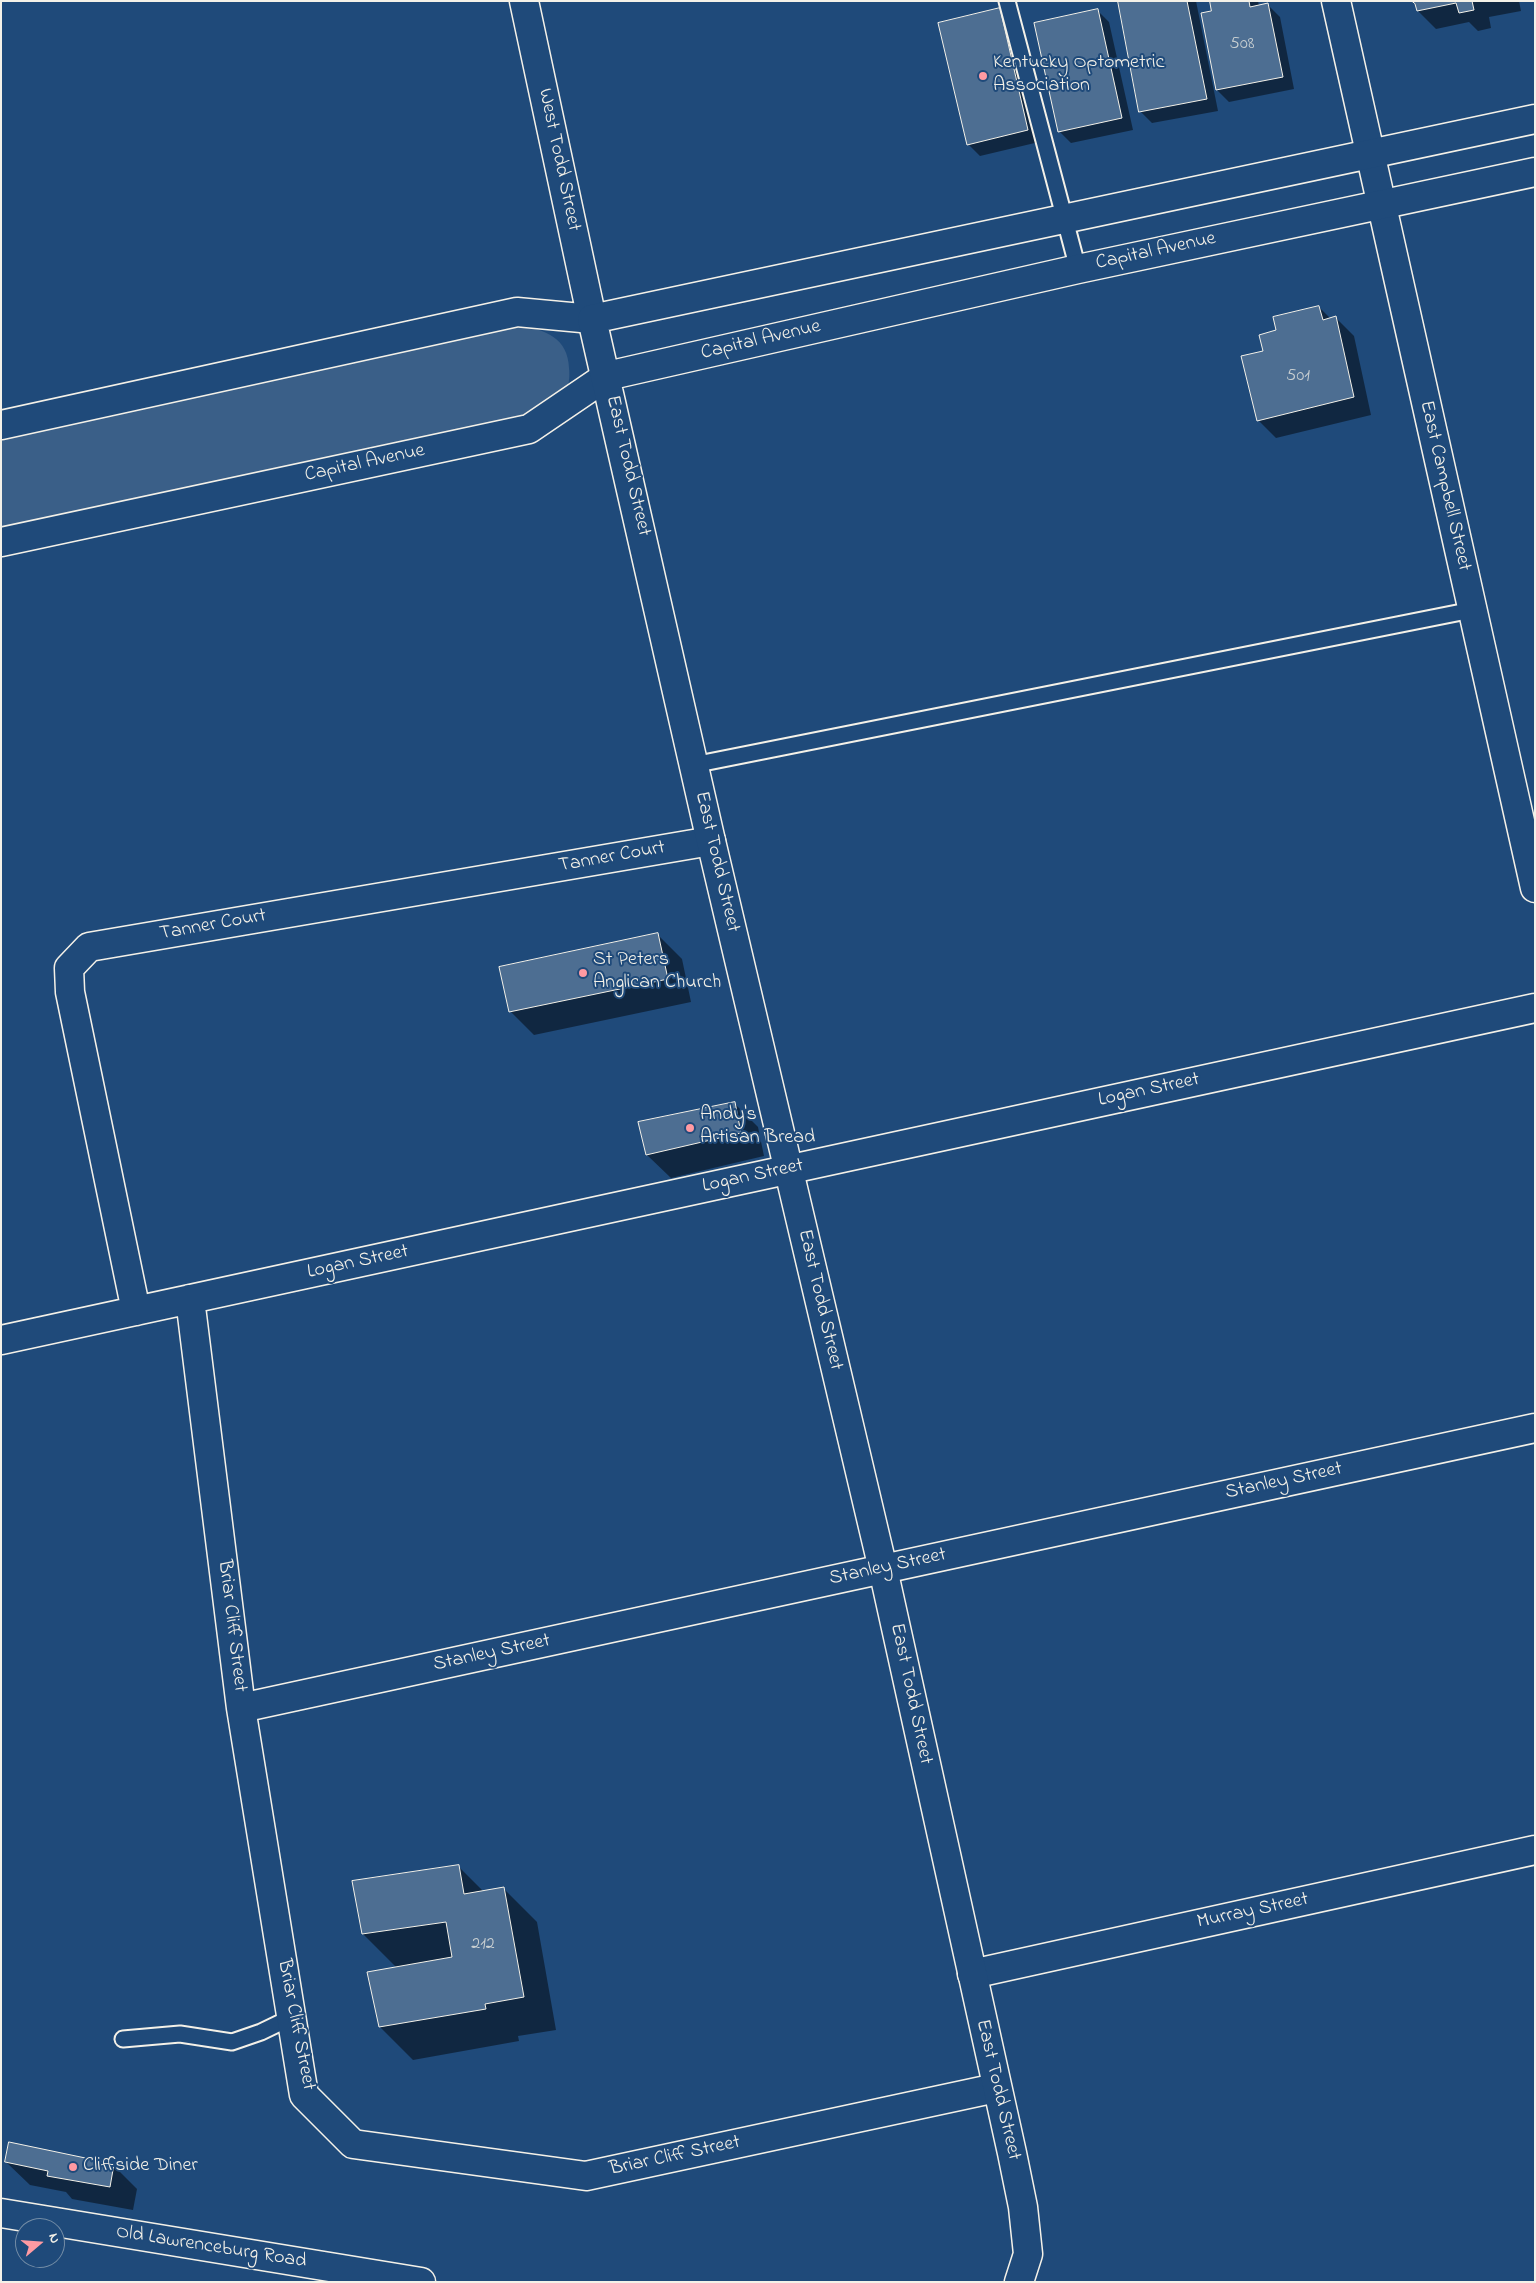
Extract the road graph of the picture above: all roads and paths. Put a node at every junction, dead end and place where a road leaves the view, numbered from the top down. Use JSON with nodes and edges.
{"nodes":[{"id":1,"x":524,"y":1,"type":"edge"},
{"id":2,"x":1007,"y":1,"type":"edge"},
{"id":3,"x":1336,"y":1,"type":"edge"},
{"id":4,"x":1535,"y":119,"type":"edge"},
{"id":5,"x":1370,"y":155,"type":"junction"},
{"id":6,"x":1535,"y":172,"type":"edge"},
{"id":7,"x":1381,"y":205,"type":"junction"},
{"id":8,"x":1065,"y":219,"type":"junction"},
{"id":9,"x":1078,"y":268,"type":"junction"},
{"id":10,"x":592,"y":319,"type":"junction"},
{"id":11,"x":607,"y":376,"type":"junction"},
{"id":12,"x":1,"y":425,"type":"edge"},
{"id":13,"x":1,"y":542,"type":"edge"},
{"id":14,"x":1472,"y":610,"type":"junction"},
{"id":15,"x":693,"y":766,"type":"junction"},
{"id":16,"x":710,"y":841,"type":"junction"},
{"id":17,"x":1535,"y":888,"type":"edge"},
{"id":18,"x":1535,"y":1008,"type":"edge"},
{"id":19,"x":788,"y":1170,"type":"junction"},
{"id":20,"x":190,"y":1299,"type":"junction"},
{"id":21,"x":136,"y":1311,"type":"junction"},
{"id":22,"x":1,"y":1340,"type":"edge"},
{"id":23,"x":1535,"y":1428,"type":"edge"},
{"id":24,"x":882,"y":1569,"type":"junction"},
{"id":25,"x":241,"y":1708,"type":"junction"},
{"id":26,"x":1535,"y":1850,"type":"edge"},
{"id":27,"x":972,"y":1974,"type":"junction"},
{"id":28,"x":292,"y":2017,"type":"junction"},
{"id":29,"x":123,"y":2039,"type":"dead end"},
{"id":30,"x":996,"y":2088,"type":"junction"},
{"id":31,"x":1,"y":2214,"type":"edge"},
{"id":32,"x":421,"y":2282,"type":"edge"},
{"id":33,"x":1020,"y":2282,"type":"edge"}],
"edges":[{"from":1,"to":10,"type":"street","name":"West Todd Street"},
{"from":2,"to":8,"type":"lane"},
{"from":3,"to":5,"type":"street","name":"East Campbell Street"},
{"from":4,"to":5,"type":"street"},
{"from":5,"to":7,"type":"street","name":"East Campbell Street"},
{"from":5,"to":8,"type":"street"},
{"from":6,"to":7,"type":"street","name":"Capital Avenue"},
{"from":7,"to":9,"type":"street","name":"Capital Avenue"},
{"from":7,"to":14,"type":"street","name":"East Campbell Street"},
{"from":8,"to":9,"type":"lane"},
{"from":8,"to":10,"type":"street"},
{"from":9,"to":11,"type":"street","name":"Capital Avenue"},
{"from":10,"to":11,"type":"street","name":"East Todd Street"},
{"from":10,"to":12,"type":"street"},
{"from":11,"to":13,"type":"street","name":"Capital Avenue"},
{"from":11,"to":15,"type":"street","name":"East Todd Street"},
{"from":14,"to":15,"type":"lane"},
{"from":14,"to":17,"type":"street","name":"East Campbell Street"},
{"from":15,"to":16,"type":"street","name":"East Todd Street"},
{"from":16,"to":19,"type":"street","name":"East Todd Street"},
{"from":16,"to":21,"type":"street","name":"Tanner Court"},
{"from":18,"to":19,"type":"street","name":"Logan Street"},
{"from":19,"to":20,"type":"street","name":"Logan Street"},
{"from":19,"to":24,"type":"street","name":"East Todd Street"},
{"from":20,"to":21,"type":"street","name":"Logan Street"},
{"from":20,"to":25,"type":"street","name":"Briar Cliff Street"},
{"from":21,"to":22,"type":"street","name":"Logan Street"},
{"from":23,"to":24,"type":"street","name":"Stanley Street"},
{"from":24,"to":25,"type":"street","name":"Stanley Street"},
{"from":24,"to":27,"type":"street","name":"East Todd Street"},
{"from":25,"to":28,"type":"street","name":"Briar Cliff Street"},
{"from":26,"to":27,"type":"street","name":"Murray Street"},
{"from":27,"to":30,"type":"street","name":"East Todd Street"},
{"from":28,"to":29,"type":"lane"},
{"from":28,"to":30,"type":"street","name":"Briar Cliff Street"},
{"from":30,"to":33,"type":"street","name":"East Todd Street"},
{"from":31,"to":32,"type":"street","name":"Old Lawrenceburg Road"}]}
